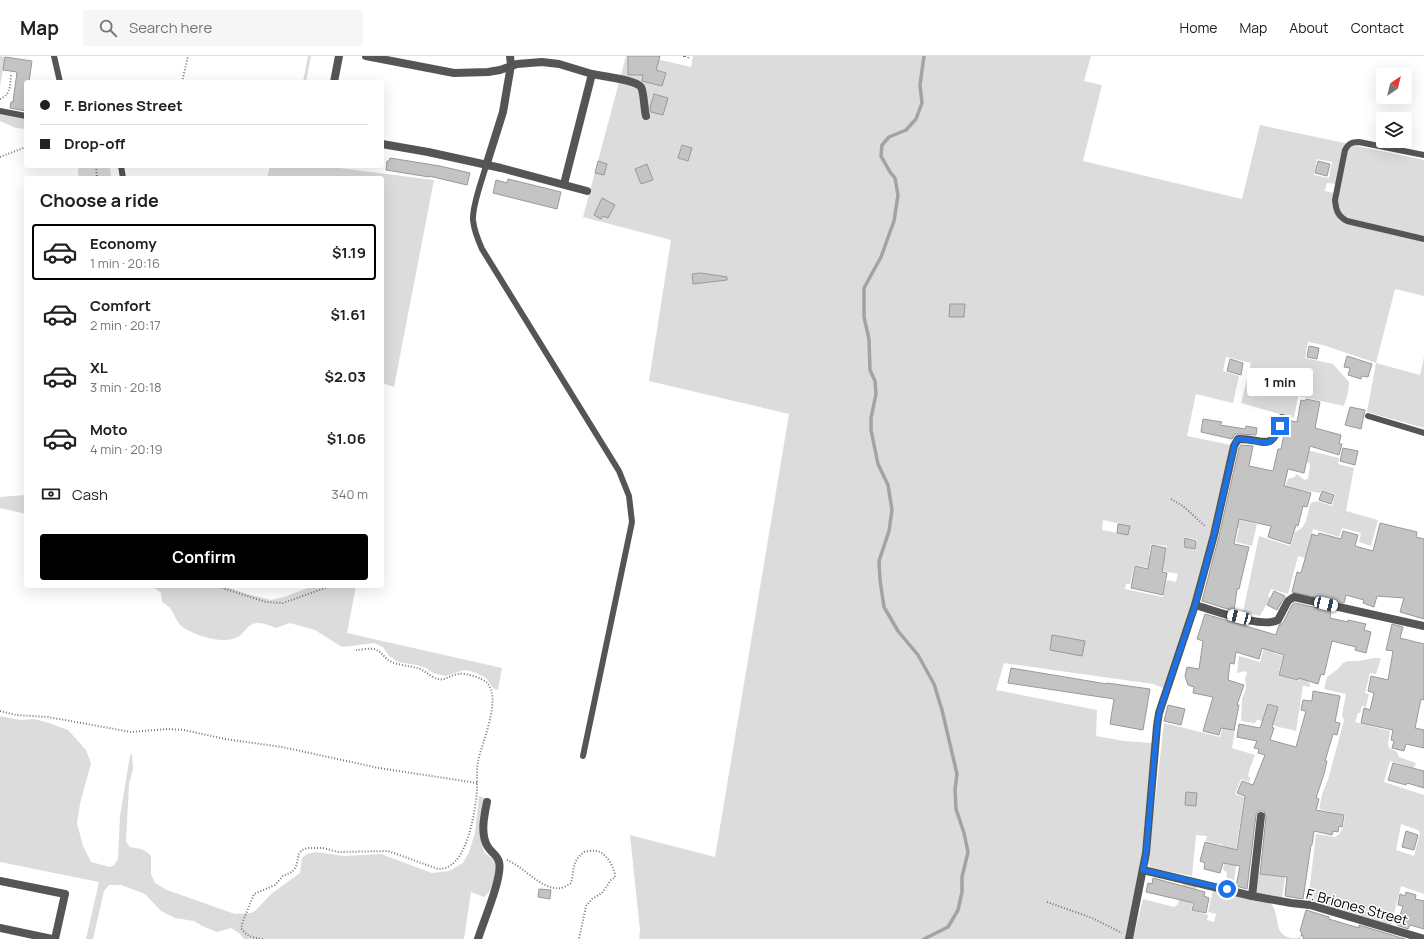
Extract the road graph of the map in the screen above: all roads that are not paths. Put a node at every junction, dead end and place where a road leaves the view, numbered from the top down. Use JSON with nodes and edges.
{"nodes":[{"id":1,"x":54,"y":56,"type":"edge"},
{"id":2,"x":339,"y":56,"type":"edge"},
{"id":3,"x":366,"y":56,"type":"edge"},
{"id":4,"x":510,"y":56,"type":"edge"},
{"id":5,"x":511,"y":65,"type":"junction"},
{"id":6,"x":592,"y":74,"type":"junction"},
{"id":7,"x":60,"y":80,"type":"edge"},
{"id":8,"x":334,"y":80,"type":"edge"},
{"id":9,"x":0,"y":111,"type":"edge"},
{"id":10,"x":24,"y":116,"type":"edge"},
{"id":11,"x":646,"y":116,"type":"dead end"},
{"id":12,"x":384,"y":144,"type":"edge"},
{"id":13,"x":1424,"y":155,"type":"edge"},
{"id":14,"x":486,"y":166,"type":"junction"},
{"id":15,"x":564,"y":184,"type":"junction"},
{"id":16,"x":587,"y":191,"type":"dead end"},
{"id":17,"x":1424,"y":239,"type":"edge"},
{"id":18,"x":1368,"y":416,"type":"dead end"},
{"id":19,"x":1282,"y":418,"type":"dead end"},
{"id":20,"x":1424,"y":433,"type":"edge"},
{"id":21,"x":1195,"y":606,"type":"junction"},
{"id":22,"x":1424,"y":626,"type":"edge"},
{"id":23,"x":583,"y":756,"type":"dead end"},
{"id":24,"x":487,"y":802,"type":"dead end"},
{"id":25,"x":1261,"y":816,"type":"dead end"},
{"id":26,"x":1143,"y":870,"type":"junction"},
{"id":27,"x":0,"y":881,"type":"edge"},
{"id":28,"x":1252,"y":896,"type":"junction"},
{"id":29,"x":0,"y":928,"type":"edge"},
{"id":30,"x":1129,"y":938,"type":"edge"},
{"id":31,"x":54,"y":939,"type":"edge"},
{"id":32,"x":478,"y":939,"type":"edge"},
{"id":33,"x":1424,"y":939,"type":"edge"}],
"edges":[{"from":1,"to":7,"type":"lane"},
{"from":2,"to":8,"type":"street"},
{"from":3,"to":5,"type":"street"},
{"from":4,"to":5,"type":"street"},
{"from":5,"to":6,"type":"street"},
{"from":5,"to":14,"type":"street"},
{"from":6,"to":11,"type":"street"},
{"from":6,"to":15,"type":"street"},
{"from":9,"to":10,"type":"lane"},
{"from":12,"to":14,"type":"street"},
{"from":13,"to":17,"type":"lane"},
{"from":14,"to":15,"type":"street"},
{"from":14,"to":23,"type":"lane"},
{"from":15,"to":16,"type":"street"},
{"from":18,"to":20,"type":"lane"},
{"from":19,"to":21,"type":"street"},
{"from":21,"to":22,"type":"street"},
{"from":21,"to":26,"type":"street"},
{"from":24,"to":32,"type":"street"},
{"from":25,"to":28,"type":"street"},
{"from":26,"to":28,"type":"street","name":"F. Briones Street"},
{"from":26,"to":30,"type":"street"},
{"from":27,"to":31,"type":"street"},
{"from":28,"to":33,"type":"street","name":"F. Briones Street"},
{"from":29,"to":31,"type":"street"}]}
